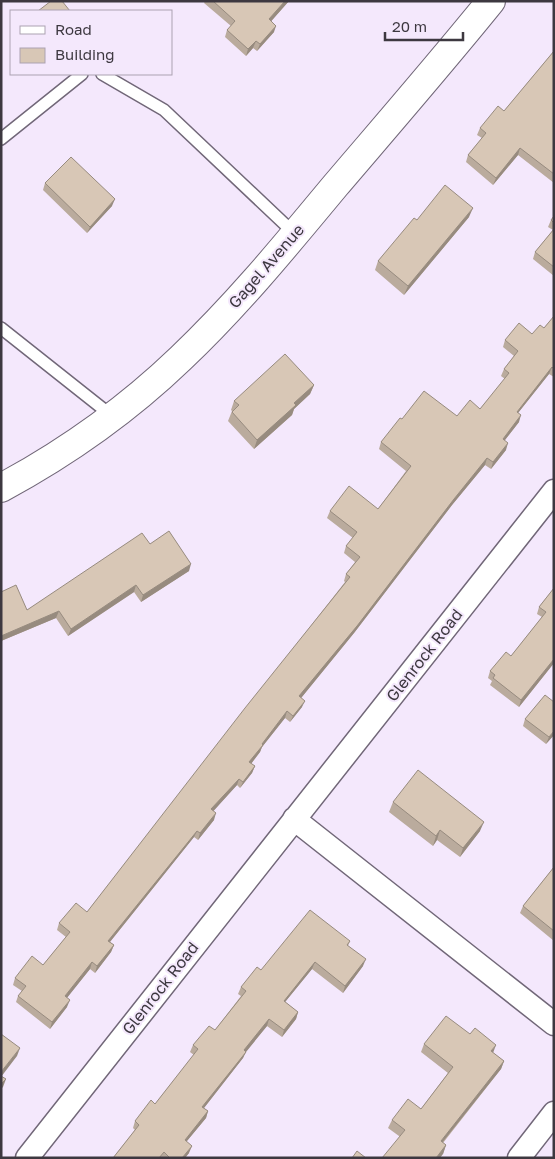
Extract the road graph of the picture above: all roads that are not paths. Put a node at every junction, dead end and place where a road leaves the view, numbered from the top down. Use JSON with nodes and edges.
{"nodes":[{"id":1,"x":491,"y":1,"type":"edge"},
{"id":2,"x":81,"y":75,"type":"edge"},
{"id":3,"x":104,"y":75,"type":"edge"},
{"id":4,"x":1,"y":139,"type":"edge"},
{"id":5,"x":294,"y":233,"type":"junction"},
{"id":6,"x":1,"y":328,"type":"edge"},
{"id":7,"x":112,"y":416,"type":"junction"},
{"id":8,"x":1,"y":488,"type":"edge"},
{"id":9,"x":554,"y":491,"type":"edge"},
{"id":10,"x":294,"y":819,"type":"junction"},
{"id":11,"x":554,"y":1024,"type":"edge"},
{"id":12,"x":554,"y":1113,"type":"edge"},
{"id":13,"x":27,"y":1158,"type":"edge"},
{"id":14,"x":519,"y":1158,"type":"edge"}],
"edges":[{"from":1,"to":5,"type":"street","name":"Gagel Avenue"},
{"from":2,"to":4,"type":"lane"},
{"from":3,"to":5,"type":"lane"},
{"from":5,"to":7,"type":"street","name":"Gagel Avenue"},
{"from":6,"to":7,"type":"lane"},
{"from":7,"to":8,"type":"street","name":"Gagel Avenue"},
{"from":9,"to":10,"type":"street","name":"Glenrock Road"},
{"from":10,"to":11,"type":"street"},
{"from":10,"to":13,"type":"street","name":"Glenrock Road"},
{"from":12,"to":14,"type":"street"}]}
